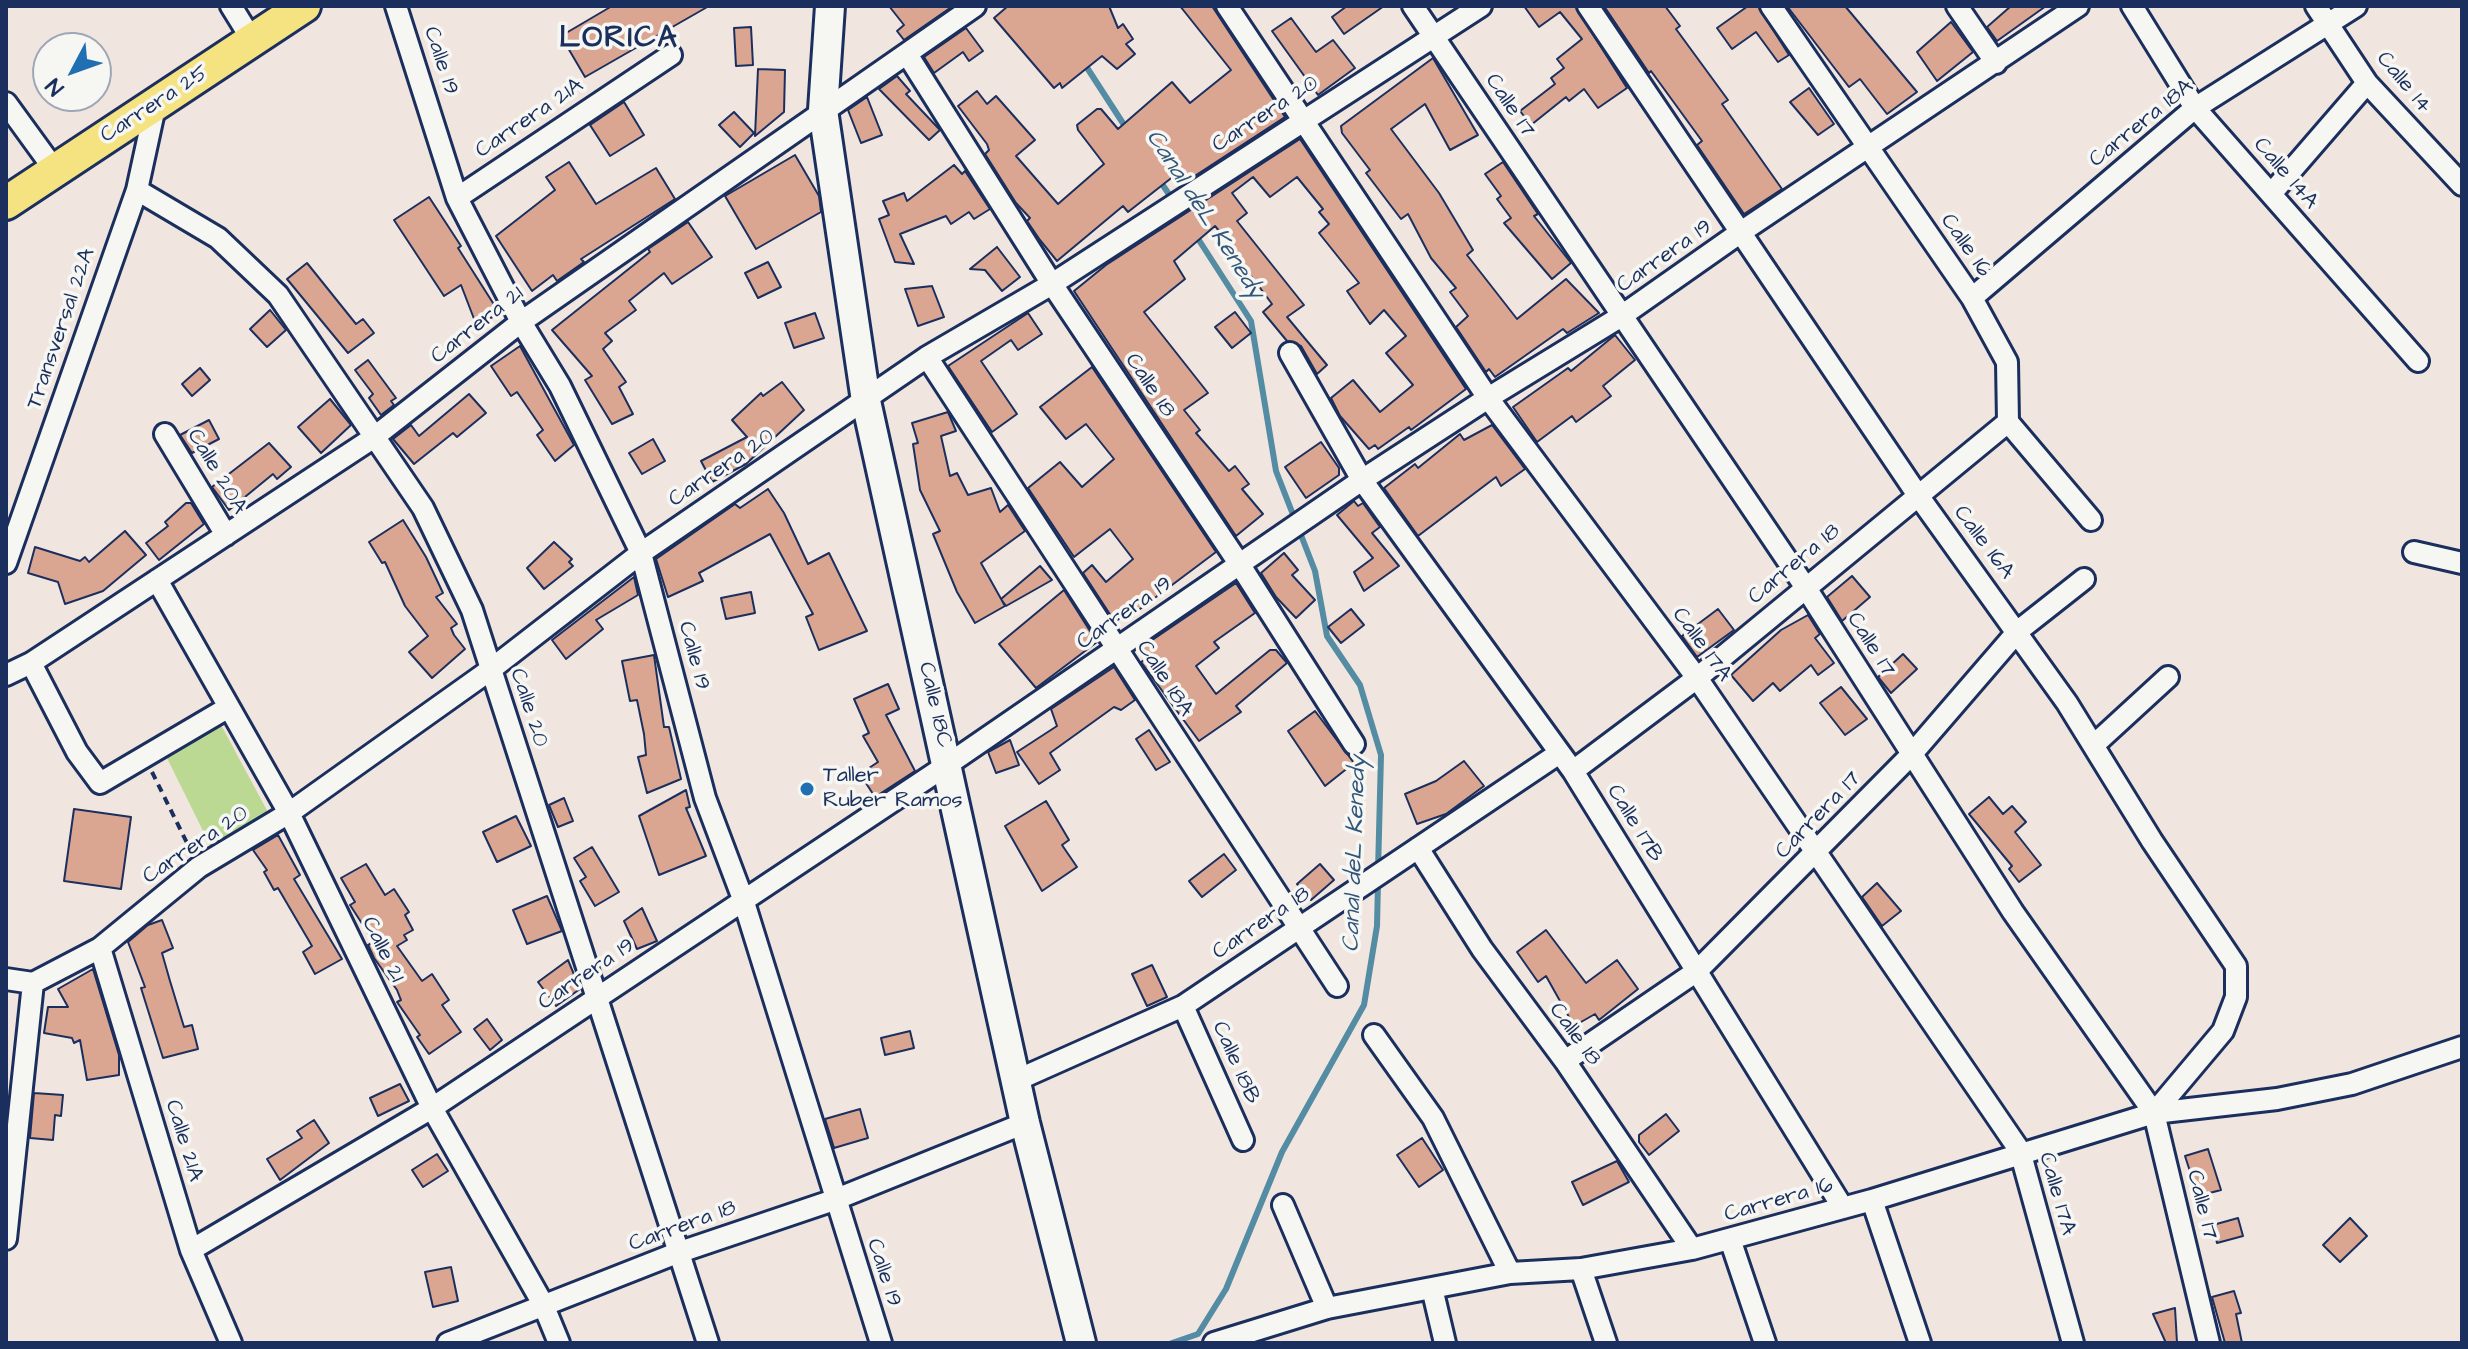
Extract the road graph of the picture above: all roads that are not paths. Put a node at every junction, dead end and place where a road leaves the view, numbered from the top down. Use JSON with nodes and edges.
{"nodes":[{"id":1,"x":231,"y":6,"type":"edge"},
{"id":2,"x":304,"y":6,"type":"edge"},
{"id":3,"x":396,"y":6,"type":"edge"},
{"id":4,"x":830,"y":6,"type":"edge"},
{"id":5,"x":975,"y":6,"type":"edge"},
{"id":6,"x":1227,"y":6,"type":"edge"},
{"id":7,"x":1413,"y":6,"type":"edge"},
{"id":8,"x":1481,"y":6,"type":"edge"},
{"id":9,"x":1588,"y":6,"type":"edge"},
{"id":10,"x":1771,"y":6,"type":"edge"},
{"id":11,"x":1957,"y":6,"type":"edge"},
{"id":12,"x":2078,"y":6,"type":"edge"},
{"id":13,"x":2132,"y":6,"type":"edge"},
{"id":14,"x":2316,"y":6,"type":"edge"},
{"id":15,"x":2356,"y":6,"type":"edge"},
{"id":16,"x":2329,"y":25,"type":"junction"},
{"id":17,"x":1433,"y":36,"type":"junction"},
{"id":18,"x":252,"y":40,"type":"junction"},
{"id":19,"x":907,"y":54,"type":"junction"},
{"id":20,"x":671,"y":55,"type":"dead end"},
{"id":21,"x":1996,"y":63,"type":"junction"},
{"id":22,"x":2367,"y":83,"type":"junction"},
{"id":23,"x":6,"y":103,"type":"edge"},
{"id":24,"x":155,"y":107,"type":"junction"},
{"id":25,"x":2195,"y":108,"type":"junction"},
{"id":26,"x":823,"y":110,"type":"junction"},
{"id":27,"x":1302,"y":120,"type":"junction"},
{"id":28,"x":1868,"y":149,"type":"junction"},
{"id":29,"x":54,"y":169,"type":"junction"},
{"id":30,"x":2462,"y":185,"type":"edge"},
{"id":31,"x":137,"y":190,"type":"junction"},
{"id":32,"x":2271,"y":194,"type":"junction"},
{"id":33,"x":457,"y":198,"type":"junction"},
{"id":34,"x":6,"y":203,"type":"edge"},
{"id":35,"x":1741,"y":232,"type":"junction"},
{"id":36,"x":1052,"y":284,"type":"junction"},
{"id":37,"x":1972,"y":298,"type":"junction"},
{"id":38,"x":1620,"y":317,"type":"junction"},
{"id":39,"x":521,"y":322,"type":"junction"},
{"id":40,"x":1290,"y":353,"type":"dead end"},
{"id":41,"x":927,"y":357,"type":"junction"},
{"id":42,"x":2418,"y":361,"type":"dead end"},
{"id":43,"x":1488,"y":398,"type":"junction"},
{"id":44,"x":866,"y":401,"type":"junction"},
{"id":45,"x":2008,"y":422,"type":"junction"},
{"id":46,"x":165,"y":434,"type":"dead end"},
{"id":47,"x":373,"y":438,"type":"junction"},
{"id":48,"x":1362,"y":480,"type":"junction"},
{"id":49,"x":1917,"y":494,"type":"junction"},
{"id":50,"x":2091,"y":520,"type":"dead end"},
{"id":51,"x":226,"y":535,"type":"junction"},
{"id":52,"x":2414,"y":552,"type":"dead end"},
{"id":53,"x":641,"y":553,"type":"junction"},
{"id":54,"x":6,"y":563,"type":"edge"},
{"id":55,"x":2462,"y":563,"type":"edge"},
{"id":56,"x":1240,"y":565,"type":"junction"},
{"id":57,"x":2084,"y":579,"type":"dead end"},
{"id":58,"x":157,"y":580,"type":"junction"},
{"id":59,"x":1806,"y":588,"type":"junction"},
{"id":60,"x":2018,"y":631,"type":"junction"},
{"id":61,"x":1116,"y":650,"type":"junction"},
{"id":62,"x":31,"y":663,"type":"junction"},
{"id":63,"x":490,"y":670,"type":"junction"},
{"id":64,"x":6,"y":675,"type":"edge"},
{"id":65,"x":2168,"y":677,"type":"dead end"},
{"id":66,"x":1697,"y":678,"type":"junction"},
{"id":67,"x":229,"y":707,"type":"junction"},
{"id":68,"x":1354,"y":744,"type":"dead end"},
{"id":69,"x":2095,"y":744,"type":"junction"},
{"id":70,"x":1558,"y":754,"type":"junction"},
{"id":71,"x":1911,"y":755,"type":"junction"},
{"id":72,"x":947,"y":765,"type":"junction"},
{"id":73,"x":1573,"y":771,"type":"junction"},
{"id":74,"x":289,"y":813,"type":"junction"},
{"id":75,"x":1418,"y":848,"type":"junction"},
{"id":76,"x":1818,"y":852,"type":"junction"},
{"id":77,"x":743,"y":899,"type":"junction"},
{"id":78,"x":1299,"y":927,"type":"junction"},
{"id":79,"x":100,"y":948,"type":"junction"},
{"id":80,"x":1697,"y":971,"type":"junction"},
{"id":81,"x":6,"y":979,"type":"edge"},
{"id":82,"x":33,"y":983,"type":"junction"},
{"id":83,"x":1337,"y":986,"type":"dead end"},
{"id":84,"x":599,"y":997,"type":"junction"},
{"id":85,"x":1183,"y":1006,"type":"junction"},
{"id":86,"x":1374,"y":1035,"type":"dead end"},
{"id":87,"x":2462,"y":1047,"type":"edge"},
{"id":88,"x":1565,"y":1061,"type":"junction"},
{"id":89,"x":1017,"y":1080,"type":"junction"},
{"id":90,"x":432,"y":1108,"type":"junction"},
{"id":91,"x":2154,"y":1113,"type":"junction"},
{"id":92,"x":1025,"y":1123,"type":"junction"},
{"id":93,"x":1243,"y":1140,"type":"dead end"},
{"id":94,"x":2020,"y":1151,"type":"junction"},
{"id":95,"x":834,"y":1200,"type":"junction"},
{"id":96,"x":1872,"y":1200,"type":"junction"},
{"id":97,"x":1283,"y":1205,"type":"dead end"},
{"id":98,"x":1843,"y":1208,"type":"junction"},
{"id":99,"x":6,"y":1239,"type":"edge"},
{"id":100,"x":1730,"y":1239,"type":"junction"},
{"id":101,"x":1692,"y":1249,"type":"junction"},
{"id":102,"x":191,"y":1250,"type":"junction"},
{"id":103,"x":677,"y":1253,"type":"junction"},
{"id":104,"x":1581,"y":1269,"type":"junction"},
{"id":105,"x":1510,"y":1273,"type":"junction"},
{"id":106,"x":1432,"y":1288,"type":"junction"},
{"id":107,"x":543,"y":1304,"type":"junction"},
{"id":108,"x":1327,"y":1308,"type":"junction"},
{"id":109,"x":1248,"y":1337,"type":"edge"},
{"id":110,"x":231,"y":1343,"type":"edge"},
{"id":111,"x":448,"y":1343,"type":"edge"},
{"id":112,"x":559,"y":1343,"type":"edge"},
{"id":113,"x":708,"y":1343,"type":"edge"},
{"id":114,"x":881,"y":1343,"type":"edge"},
{"id":115,"x":1081,"y":1343,"type":"edge"},
{"id":116,"x":1214,"y":1343,"type":"edge"},
{"id":117,"x":1445,"y":1343,"type":"edge"},
{"id":118,"x":1606,"y":1343,"type":"edge"},
{"id":119,"x":1765,"y":1343,"type":"edge"},
{"id":120,"x":1920,"y":1343,"type":"edge"},
{"id":121,"x":2073,"y":1343,"type":"edge"},
{"id":122,"x":2209,"y":1343,"type":"edge"}],
"edges":[{"from":1,"to":18,"type":"street"},
{"from":2,"to":18,"type":"main road","name":"Carrera 25"},
{"from":3,"to":33,"type":"street","name":"Calle 19"},
{"from":4,"to":26,"type":"main road","name":"Calle 18C"},
{"from":5,"to":19,"type":"street","name":"Carrera 21"},
{"from":6,"to":27,"type":"street","name":"Calle 17A"},
{"from":7,"to":17,"type":"street","name":"Calle 17"},
{"from":8,"to":17,"type":"street","name":"Carrera 20"},
{"from":9,"to":35,"type":"street","name":"Calle 16A"},
{"from":10,"to":28,"type":"street","name":"Calle 16"},
{"from":11,"to":21,"type":"street"},
{"from":12,"to":21,"type":"street","name":"Carrera 19"},
{"from":13,"to":25,"type":"street","name":"Calle 14A"},
{"from":14,"to":16,"type":"street","name":"Calle 14"},
{"from":15,"to":16,"type":"street","name":"Carrera 18A"},
{"from":16,"to":22,"type":"street","name":"Calle 14"},
{"from":16,"to":25,"type":"street","name":"Carrera 18A"},
{"from":17,"to":27,"type":"street","name":"Carrera 20"},
{"from":17,"to":38,"type":"street","name":"Calle 17"},
{"from":18,"to":24,"type":"main road","name":"Carrera 25"},
{"from":19,"to":26,"type":"street","name":"Carrera 21"},
{"from":19,"to":36,"type":"street","name":"Calle 18"},
{"from":20,"to":33,"type":"street","name":"Carrera 21A"},
{"from":21,"to":28,"type":"street","name":"Carrera 19"},
{"from":22,"to":30,"type":"street","name":"Calle 14"},
{"from":22,"to":32,"type":"street"},
{"from":23,"to":29,"type":"street"},
{"from":24,"to":29,"type":"main road","name":"Carrera 25"},
{"from":24,"to":31,"type":"street","name":"Transversal 22A"},
{"from":25,"to":32,"type":"street","name":"Calle 14A"},
{"from":25,"to":37,"type":"street","name":"Carrera 18A"},
{"from":26,"to":39,"type":"street","name":"Carrera 21"},
{"from":26,"to":44,"type":"main road","name":"Calle 18C"},
{"from":27,"to":36,"type":"street","name":"Carrera 20"},
{"from":27,"to":43,"type":"street","name":"Calle 17A"},
{"from":28,"to":35,"type":"street","name":"Carrera 19"},
{"from":28,"to":37,"type":"street","name":"Calle 16"},
{"from":29,"to":34,"type":"main road","name":"Carrera 25"},
{"from":31,"to":47,"type":"street","name":"Calle 20"},
{"from":31,"to":54,"type":"street","name":"Transversal 22A"},
{"from":32,"to":42,"type":"street","name":"Calle 14A"},
{"from":33,"to":39,"type":"street","name":"Calle 19"},
{"from":35,"to":38,"type":"street","name":"Carrera 19"},
{"from":35,"to":49,"type":"street","name":"Calle 16A"},
{"from":36,"to":41,"type":"street","name":"Carrera 20"},
{"from":36,"to":56,"type":"street","name":"Calle 18"},
{"from":37,"to":45,"type":"street","name":"Calle 16"},
{"from":38,"to":43,"type":"street","name":"Carrera 19"},
{"from":38,"to":59,"type":"street","name":"Calle 17"},
{"from":39,"to":47,"type":"street","name":"Carrera 21"},
{"from":39,"to":53,"type":"street","name":"Calle 19"},
{"from":40,"to":48,"type":"street","name":"Calle 17B"},
{"from":41,"to":44,"type":"street","name":"Carrera 20"},
{"from":41,"to":61,"type":"street","name":"Calle 18A"},
{"from":43,"to":48,"type":"street","name":"Carrera 19"},
{"from":43,"to":66,"type":"street","name":"Calle 17A"},
{"from":44,"to":53,"type":"street","name":"Carrera 20"},
{"from":44,"to":72,"type":"main road","name":"Calle 18C"},
{"from":45,"to":49,"type":"street","name":"Carrera 18"},
{"from":45,"to":50,"type":"street"},
{"from":46,"to":51,"type":"street","name":"Calle 20A"},
{"from":47,"to":51,"type":"street","name":"Carrera 21"},
{"from":47,"to":63,"type":"street","name":"Calle 20"},
{"from":48,"to":56,"type":"street","name":"Carrera 19"},
{"from":48,"to":70,"type":"street","name":"Calle 17B"},
{"from":49,"to":59,"type":"street","name":"Carrera 18"},
{"from":49,"to":60,"type":"street","name":"Calle 16A"},
{"from":51,"to":58,"type":"street","name":"Carrera 21"},
{"from":52,"to":55,"type":"street"},
{"from":53,"to":63,"type":"street","name":"Carrera 20"},
{"from":53,"to":77,"type":"street","name":"Calle 19"},
{"from":56,"to":61,"type":"street","name":"Carrera 19"},
{"from":56,"to":68,"type":"street","name":"Calle 18"},
{"from":57,"to":60,"type":"street","name":"Carrera 17"},
{"from":58,"to":62,"type":"street","name":"Carrera 21"},
{"from":58,"to":67,"type":"street","name":"Calle 21"},
{"from":59,"to":66,"type":"street","name":"Carrera 18"},
{"from":59,"to":71,"type":"street","name":"Calle 17"},
{"from":60,"to":69,"type":"street","name":"Calle 16A"},
{"from":60,"to":71,"type":"street","name":"Carrera 17"},
{"from":61,"to":72,"type":"street","name":"Carrera 19"},
{"from":61,"to":78,"type":"street","name":"Calle 18A"},
{"from":62,"to":64,"type":"street","name":"Carrera 21"},
{"from":62,"to":67,"type":"street"},
{"from":63,"to":74,"type":"street","name":"Carrera 20"},
{"from":63,"to":84,"type":"street","name":"Calle 20"},
{"from":65,"to":69,"type":"street"},
{"from":66,"to":73,"type":"street","name":"Carrera 18"},
{"from":66,"to":76,"type":"street","name":"Calle 17A"},
{"from":67,"to":74,"type":"street","name":"Calle 21"},
{"from":69,"to":91,"type":"street","name":"Calle 16A"},
{"from":70,"to":73,"type":"street","name":"Calle 17B"},
{"from":70,"to":75,"type":"street","name":"Carrera 18"},
{"from":71,"to":76,"type":"street","name":"Carrera 17"},
{"from":71,"to":91,"type":"street","name":"Calle 17"},
{"from":72,"to":77,"type":"street","name":"Carrera 19"},
{"from":72,"to":89,"type":"main road","name":"Calle 18C"},
{"from":73,"to":80,"type":"street","name":"Calle 17B"},
{"from":74,"to":79,"type":"street","name":"Carrera 20"},
{"from":74,"to":90,"type":"street","name":"Calle 21"},
{"from":75,"to":78,"type":"street","name":"Carrera 18"},
{"from":75,"to":88,"type":"street","name":"Calle 18"},
{"from":76,"to":80,"type":"street","name":"Carrera 17"},
{"from":76,"to":94,"type":"street","name":"Calle 17A"},
{"from":77,"to":84,"type":"street","name":"Carrera 19"},
{"from":77,"to":95,"type":"street","name":"Calle 19"},
{"from":78,"to":83,"type":"street","name":"Calle 18A"},
{"from":78,"to":85,"type":"street","name":"Carrera 18"},
{"from":79,"to":82,"type":"street","name":"Carrera 20"},
{"from":79,"to":102,"type":"street","name":"Calle 21A"},
{"from":80,"to":88,"type":"street","name":"Carrera 17"},
{"from":80,"to":98,"type":"street","name":"Calle 17B"},
{"from":81,"to":82,"type":"street"},
{"from":82,"to":99,"type":"street"},
{"from":84,"to":90,"type":"street","name":"Carrera 19"},
{"from":84,"to":103,"type":"street","name":"Calle 20"},
{"from":85,"to":89,"type":"street","name":"Carrera 18"},
{"from":85,"to":93,"type":"street","name":"Calle 18B"},
{"from":86,"to":105,"type":"street"},
{"from":87,"to":91,"type":"street","name":"Carrera 16"},
{"from":88,"to":101,"type":"street","name":"Calle 18"},
{"from":89,"to":92,"type":"main road","name":"Calle 18C"},
{"from":90,"to":102,"type":"street","name":"Carrera 19"},
{"from":90,"to":107,"type":"street","name":"Calle 21"},
{"from":91,"to":94,"type":"street","name":"Carrera 16"},
{"from":91,"to":122,"type":"street","name":"Calle 17"},
{"from":92,"to":95,"type":"street","name":"Carrera 18"},
{"from":92,"to":115,"type":"main road","name":"Calle 18C"},
{"from":94,"to":96,"type":"street","name":"Carrera 16"},
{"from":94,"to":121,"type":"street","name":"Calle 17A"},
{"from":95,"to":103,"type":"street","name":"Carrera 18"},
{"from":95,"to":114,"type":"street","name":"Calle 19"},
{"from":96,"to":98,"type":"street","name":"Carrera 16"},
{"from":96,"to":120,"type":"street"},
{"from":97,"to":108,"type":"street"},
{"from":98,"to":100,"type":"street","name":"Carrera 16"},
{"from":100,"to":101,"type":"street","name":"Carrera 16"},
{"from":100,"to":119,"type":"street"},
{"from":101,"to":104,"type":"street","name":"Carrera 16"},
{"from":102,"to":110,"type":"street","name":"Calle 21A"},
{"from":103,"to":107,"type":"street","name":"Carrera 18"},
{"from":103,"to":113,"type":"street","name":"Calle 20"},
{"from":104,"to":105,"type":"street","name":"Carrera 16"},
{"from":104,"to":118,"type":"street"},
{"from":105,"to":106,"type":"street","name":"Carrera 16"},
{"from":106,"to":108,"type":"street","name":"Carrera 16"},
{"from":106,"to":117,"type":"street"},
{"from":107,"to":111,"type":"street","name":"Carrera 18"},
{"from":107,"to":112,"type":"street","name":"Calle 21"},
{"from":108,"to":109,"type":"street","name":"Carrera 16"},
{"from":109,"to":116,"type":"street","name":"Carrera 16"}]}
